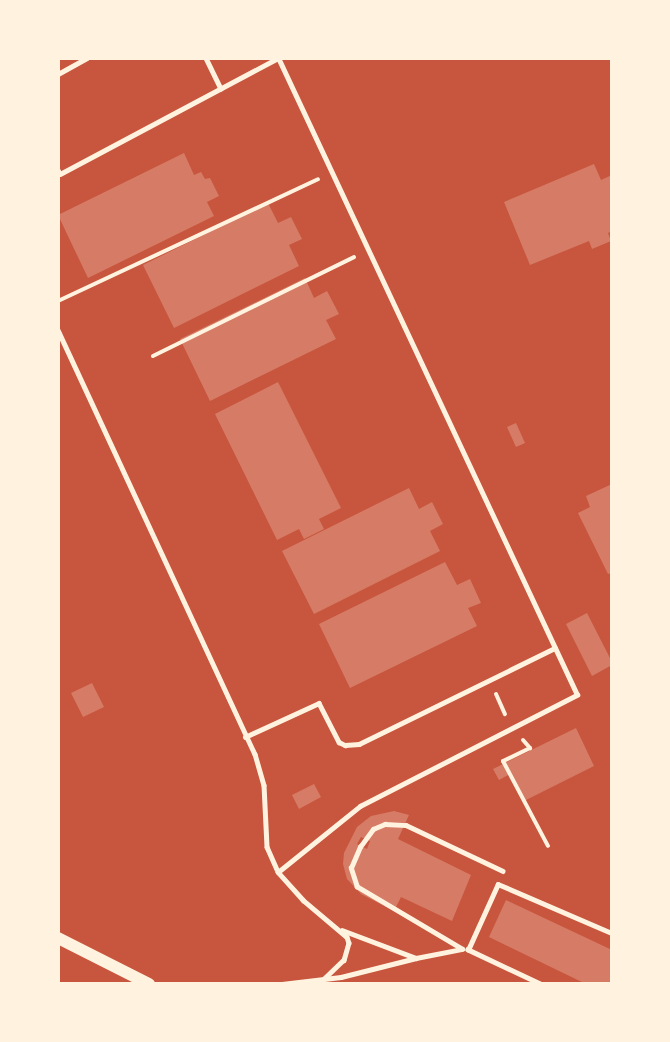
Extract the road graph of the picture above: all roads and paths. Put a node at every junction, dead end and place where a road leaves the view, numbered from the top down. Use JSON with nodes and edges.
{"nodes":[{"id":1,"x":87,"y":58,"type":"edge"},
{"id":2,"x":278,"y":58,"type":"edge"},
{"id":3,"x":209,"y":60,"type":"edge"},
{"id":4,"x":58,"y":74,"type":"edge"},
{"id":5,"x":220,"y":89,"type":"junction"},
{"id":6,"x":58,"y":170,"type":"edge"},
{"id":7,"x":332,"y":172,"type":"junction"},
{"id":8,"x":368,"y":250,"type":"junction"},
{"id":9,"x":58,"y":301,"type":"edge"},
{"id":10,"x":58,"y":330,"type":"edge"},
{"id":11,"x":153,"y":356,"type":"dead end"},
{"id":12,"x":555,"y":648,"type":"junction"},
{"id":13,"x":488,"y":678,"type":"junction"},
{"id":14,"x":512,"y":727,"type":"junction"},
{"id":15,"x":245,"y":736,"type":"junction"},
{"id":16,"x":548,"y":846,"type":"dead end"},
{"id":17,"x":503,"y":871,"type":"dead end"},
{"id":18,"x":278,"y":872,"type":"junction"},
{"id":19,"x":334,"y":927,"type":"junction"},
{"id":20,"x":612,"y":933,"type":"edge"},
{"id":21,"x":58,"y":938,"type":"edge"},
{"id":22,"x":465,"y":950,"type":"junction"},
{"id":23,"x":416,"y":958,"type":"junction"},
{"id":24,"x":323,"y":980,"type":"junction"},
{"id":25,"x":149,"y":984,"type":"edge"},
{"id":26,"x":282,"y":984,"type":"edge"},
{"id":27,"x":540,"y":984,"type":"edge"}],
"edges":[{"from":1,"to":4,"type":"lane"},
{"from":2,"to":5,"type":"lane"},
{"from":2,"to":7,"type":"lane"},
{"from":3,"to":5,"type":"lane"},
{"from":5,"to":6,"type":"lane"},
{"from":7,"to":8,"type":"lane"},
{"from":7,"to":9,"type":"path"},
{"from":8,"to":11,"type":"path"},
{"from":8,"to":12,"type":"lane"},
{"from":10,"to":15,"type":"lane"},
{"from":12,"to":13,"type":"lane"},
{"from":12,"to":14,"type":"lane"},
{"from":13,"to":14,"type":"path"},
{"from":13,"to":15,"type":"lane"},
{"from":14,"to":16,"type":"path"},
{"from":14,"to":18,"type":"lane"},
{"from":15,"to":18,"type":"lane"},
{"from":17,"to":22,"type":"lane"},
{"from":18,"to":19,"type":"lane"},
{"from":19,"to":23,"type":"lane"},
{"from":19,"to":24,"type":"lane"},
{"from":20,"to":22,"type":"lane"},
{"from":21,"to":25,"type":"main road"},
{"from":22,"to":23,"type":"lane"},
{"from":22,"to":27,"type":"lane"},
{"from":23,"to":24,"type":"lane"},
{"from":24,"to":26,"type":"lane"}]}
